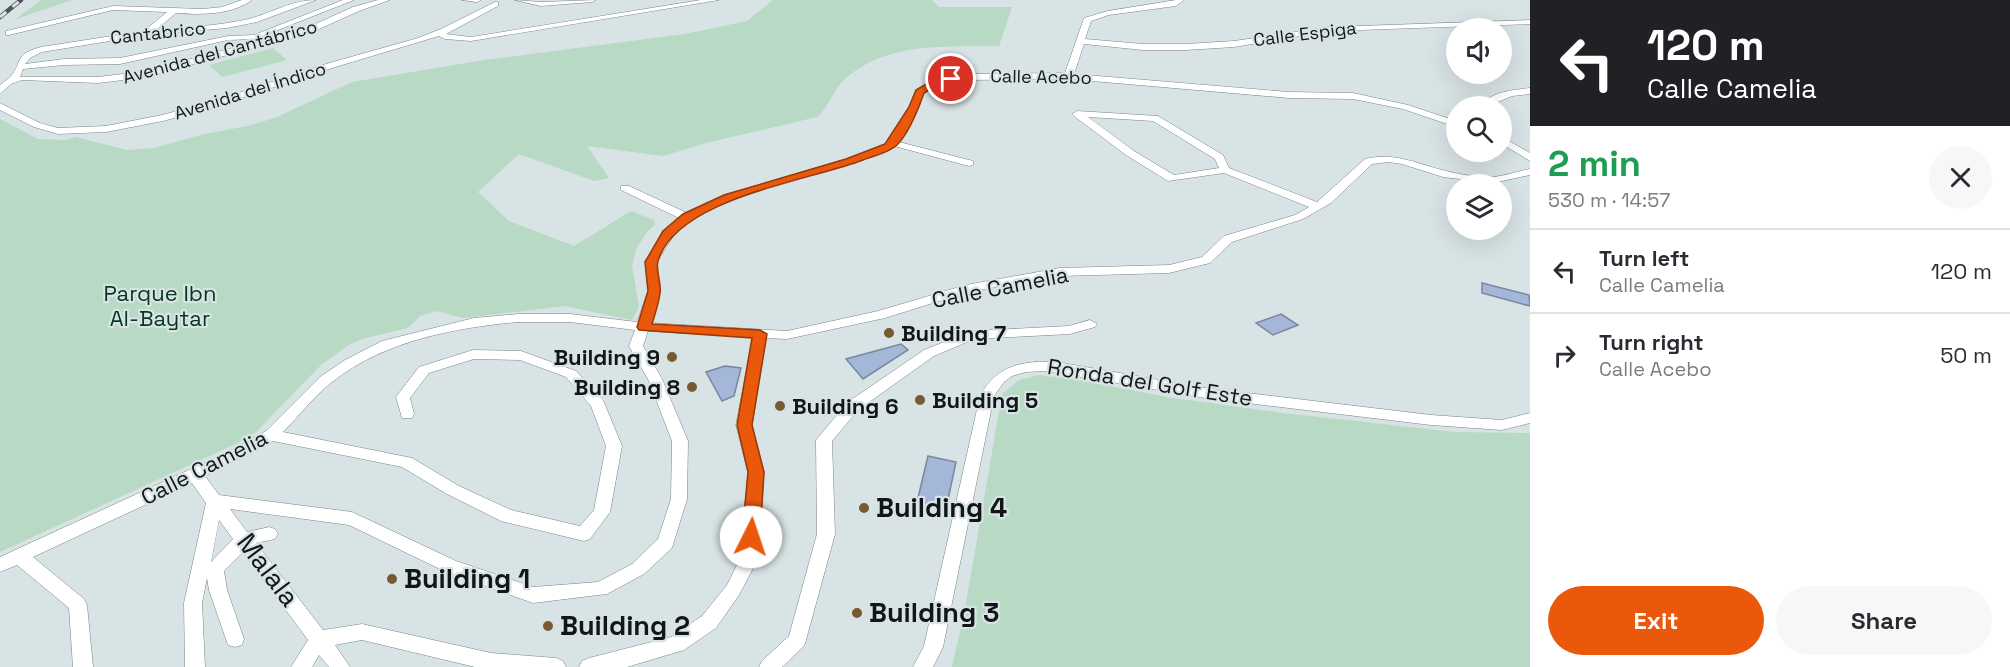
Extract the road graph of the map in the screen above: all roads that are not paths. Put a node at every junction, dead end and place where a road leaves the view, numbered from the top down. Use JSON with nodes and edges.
{"nodes":[{"id":1,"x":248,"y":0,"type":"edge"},
{"id":2,"x":312,"y":0,"type":"edge"},
{"id":3,"x":350,"y":0,"type":"edge"},
{"id":4,"x":386,"y":0,"type":"edge"},
{"id":5,"x":466,"y":0,"type":"edge"},
{"id":6,"x":477,"y":0,"type":"edge"},
{"id":7,"x":592,"y":0,"type":"edge"},
{"id":8,"x":714,"y":0,"type":"edge"},
{"id":9,"x":1180,"y":0,"type":"edge"},
{"id":10,"x":514,"y":1,"type":"edge"},
{"id":11,"x":491,"y":2,"type":"edge"},
{"id":12,"x":174,"y":10,"type":"junction"},
{"id":13,"x":1530,"y":22,"type":"edge"},
{"id":14,"x":227,"y":26,"type":"junction"},
{"id":15,"x":444,"y":31,"type":"junction"},
{"id":16,"x":9,"y":33,"type":"dead end"},
{"id":17,"x":147,"y":33,"type":"junction"},
{"id":18,"x":228,"y":38,"type":"junction"},
{"id":19,"x":471,"y":39,"type":"junction"},
{"id":20,"x":1081,"y":41,"type":"junction"},
{"id":21,"x":375,"y":54,"type":"junction"},
{"id":22,"x":1069,"y":76,"type":"junction"},
{"id":23,"x":14,"y":82,"type":"edge"},
{"id":24,"x":1530,"y":91,"type":"edge"},
{"id":25,"x":1503,"y":96,"type":"edge"},
{"id":26,"x":0,"y":106,"type":"edge"},
{"id":27,"x":1446,"y":121,"type":"edge"},
{"id":28,"x":893,"y":143,"type":"junction"},
{"id":29,"x":1512,"y":146,"type":"edge"},
{"id":30,"x":1530,"y":158,"type":"edge"},
{"id":31,"x":969,"y":163,"type":"dead end"},
{"id":32,"x":1225,"y":170,"type":"junction"},
{"id":33,"x":1530,"y":172,"type":"edge"},
{"id":34,"x":625,"y":188,"type":"dead end"},
{"id":35,"x":1318,"y":206,"type":"junction"},
{"id":36,"x":687,"y":217,"type":"junction"},
{"id":37,"x":1090,"y":324,"type":"dead end"},
{"id":38,"x":644,"y":327,"type":"junction"},
{"id":39,"x":760,"y":334,"type":"junction"},
{"id":40,"x":407,"y":414,"type":"dead end"},
{"id":41,"x":1530,"y":418,"type":"edge"},
{"id":42,"x":271,"y":435,"type":"junction"},
{"id":43,"x":194,"y":474,"type":"junction"},
{"id":44,"x":215,"y":501,"type":"junction"},
{"id":45,"x":269,"y":534,"type":"dead end"},
{"id":46,"x":244,"y":539,"type":"junction"},
{"id":47,"x":19,"y":556,"type":"junction"},
{"id":48,"x":0,"y":565,"type":"edge"},
{"id":49,"x":235,"y":639,"type":"dead end"},
{"id":50,"x":319,"y":639,"type":"junction"},
{"id":51,"x":83,"y":667,"type":"edge"},
{"id":52,"x":195,"y":667,"type":"edge"},
{"id":53,"x":301,"y":667,"type":"edge"},
{"id":54,"x":340,"y":667,"type":"edge"},
{"id":55,"x":556,"y":667,"type":"edge"},
{"id":56,"x":589,"y":667,"type":"edge"},
{"id":57,"x":769,"y":667,"type":"edge"},
{"id":58,"x":923,"y":667,"type":"edge"}],
"edges":[{"from":1,"to":12,"type":"street"},
{"from":2,"to":14,"type":"street","name":"Cantabrico"},
{"from":3,"to":18,"type":"street"},
{"from":4,"to":23,"type":"street","name":"Avenida del Cantábrico"},
{"from":5,"to":6,"type":"street"},
{"from":7,"to":10,"type":"street"},
{"from":8,"to":19,"type":"street"},
{"from":9,"to":20,"type":"street"},
{"from":10,"to":11,"type":"street"},
{"from":11,"to":15,"type":"street","name":"Avenida del Índico"},
{"from":12,"to":16,"type":"street"},
{"from":12,"to":17,"type":"street"},
{"from":13,"to":20,"type":"street","name":"Calle Espiga"},
{"from":14,"to":17,"type":"street","name":"Cantabrico"},
{"from":14,"to":18,"type":"street"},
{"from":15,"to":19,"type":"street"},
{"from":15,"to":21,"type":"street","name":"Avenida del Índico"},
{"from":17,"to":23,"type":"street","name":"Cantabrico"},
{"from":18,"to":23,"type":"street"},
{"from":19,"to":21,"type":"street"},
{"from":20,"to":22,"type":"street"},
{"from":21,"to":26,"type":"street","name":"Avenida del Índico"},
{"from":22,"to":27,"type":"street","name":"Calle Acebo"},
{"from":22,"to":28,"type":"street","name":"Calle Acebo"},
{"from":24,"to":25,"type":"street"},
{"from":28,"to":31,"type":"street"},
{"from":28,"to":36,"type":"street"},
{"from":29,"to":30,"type":"street"},
{"from":32,"to":32,"type":"street"},
{"from":32,"to":35,"type":"street"},
{"from":33,"to":35,"type":"street","name":"Calle Camelia"},
{"from":34,"to":36,"type":"street"},
{"from":35,"to":39,"type":"street","name":"Calle Camelia"},
{"from":36,"to":38,"type":"street"},
{"from":37,"to":57,"type":"street"},
{"from":38,"to":39,"type":"street","name":"Calle Camelia"},
{"from":38,"to":42,"type":"street","name":"Calle Camelia"},
{"from":38,"to":44,"type":"street"},
{"from":39,"to":56,"type":"street"},
{"from":40,"to":42,"type":"street"},
{"from":41,"to":58,"type":"street","name":"Ronda del Golf Este"},
{"from":42,"to":43,"type":"street","name":"Calle Camelia"},
{"from":43,"to":44,"type":"street","name":"Malala"},
{"from":43,"to":47,"type":"street","name":"Calle Camelia"},
{"from":44,"to":46,"type":"street","name":"Malala"},
{"from":44,"to":52,"type":"street"},
{"from":45,"to":46,"type":"street"},
{"from":46,"to":49,"type":"street"},
{"from":46,"to":50,"type":"street","name":"Malala"},
{"from":47,"to":48,"type":"street","name":"Calle Camelia"},
{"from":47,"to":51,"type":"street"},
{"from":50,"to":53,"type":"street"},
{"from":50,"to":54,"type":"street","name":"Malala"},
{"from":50,"to":55,"type":"street"}]}
